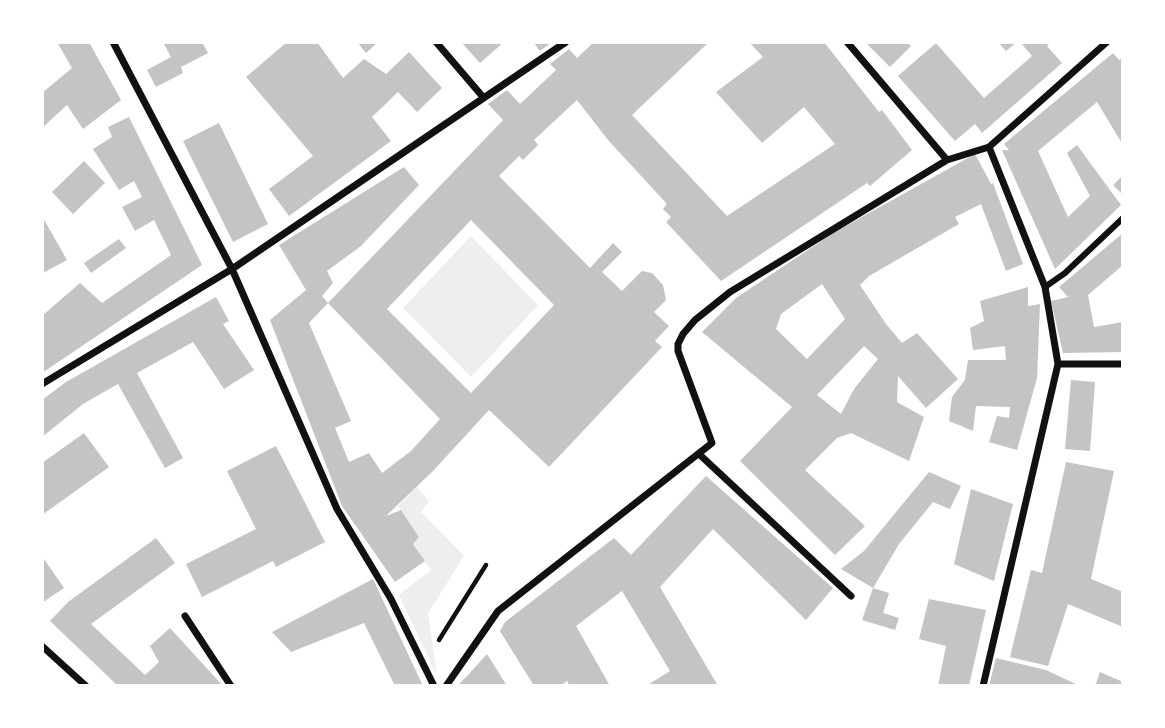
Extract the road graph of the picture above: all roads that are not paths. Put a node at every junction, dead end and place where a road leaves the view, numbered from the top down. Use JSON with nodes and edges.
{"nodes":[{"id":1,"x":113,"y":42,"type":"edge"},
{"id":2,"x":436,"y":42,"type":"edge"},
{"id":3,"x":566,"y":42,"type":"edge"},
{"id":4,"x":847,"y":42,"type":"edge"},
{"id":5,"x":1107,"y":42,"type":"edge"},
{"id":6,"x":483,"y":97,"type":"junction"},
{"id":7,"x":989,"y":146,"type":"junction"},
{"id":8,"x":947,"y":160,"type":"junction"},
{"id":9,"x":1123,"y":218,"type":"edge"},
{"id":10,"x":232,"y":269,"type":"junction"},
{"id":11,"x":1045,"y":287,"type":"junction"},
{"id":12,"x":1058,"y":364,"type":"junction"},
{"id":13,"x":1123,"y":364,"type":"edge"},
{"id":14,"x":42,"y":384,"type":"edge"},
{"id":15,"x":699,"y":454,"type":"junction"},
{"id":16,"x":851,"y":596,"type":"dead end"},
{"id":17,"x":185,"y":617,"type":"dead end"},
{"id":18,"x":42,"y":646,"type":"edge"},
{"id":19,"x":86,"y":686,"type":"edge"},
{"id":20,"x":231,"y":686,"type":"edge"},
{"id":21,"x":433,"y":686,"type":"edge"},
{"id":22,"x":446,"y":686,"type":"edge"},
{"id":23,"x":983,"y":686,"type":"edge"}],
"edges":[{"from":1,"to":10,"type":"street"},
{"from":2,"to":6,"type":"street"},
{"from":3,"to":6,"type":"street"},
{"from":4,"to":8,"type":"street"},
{"from":5,"to":7,"type":"street"},
{"from":6,"to":10,"type":"street"},
{"from":7,"to":8,"type":"street"},
{"from":7,"to":11,"type":"street"},
{"from":8,"to":15,"type":"street"},
{"from":9,"to":11,"type":"street"},
{"from":10,"to":14,"type":"street"},
{"from":10,"to":21,"type":"street"},
{"from":11,"to":12,"type":"street"},
{"from":12,"to":13,"type":"street"},
{"from":12,"to":23,"type":"street"},
{"from":15,"to":16,"type":"street"},
{"from":15,"to":22,"type":"street"},
{"from":17,"to":20,"type":"street"},
{"from":18,"to":19,"type":"street"}]}
